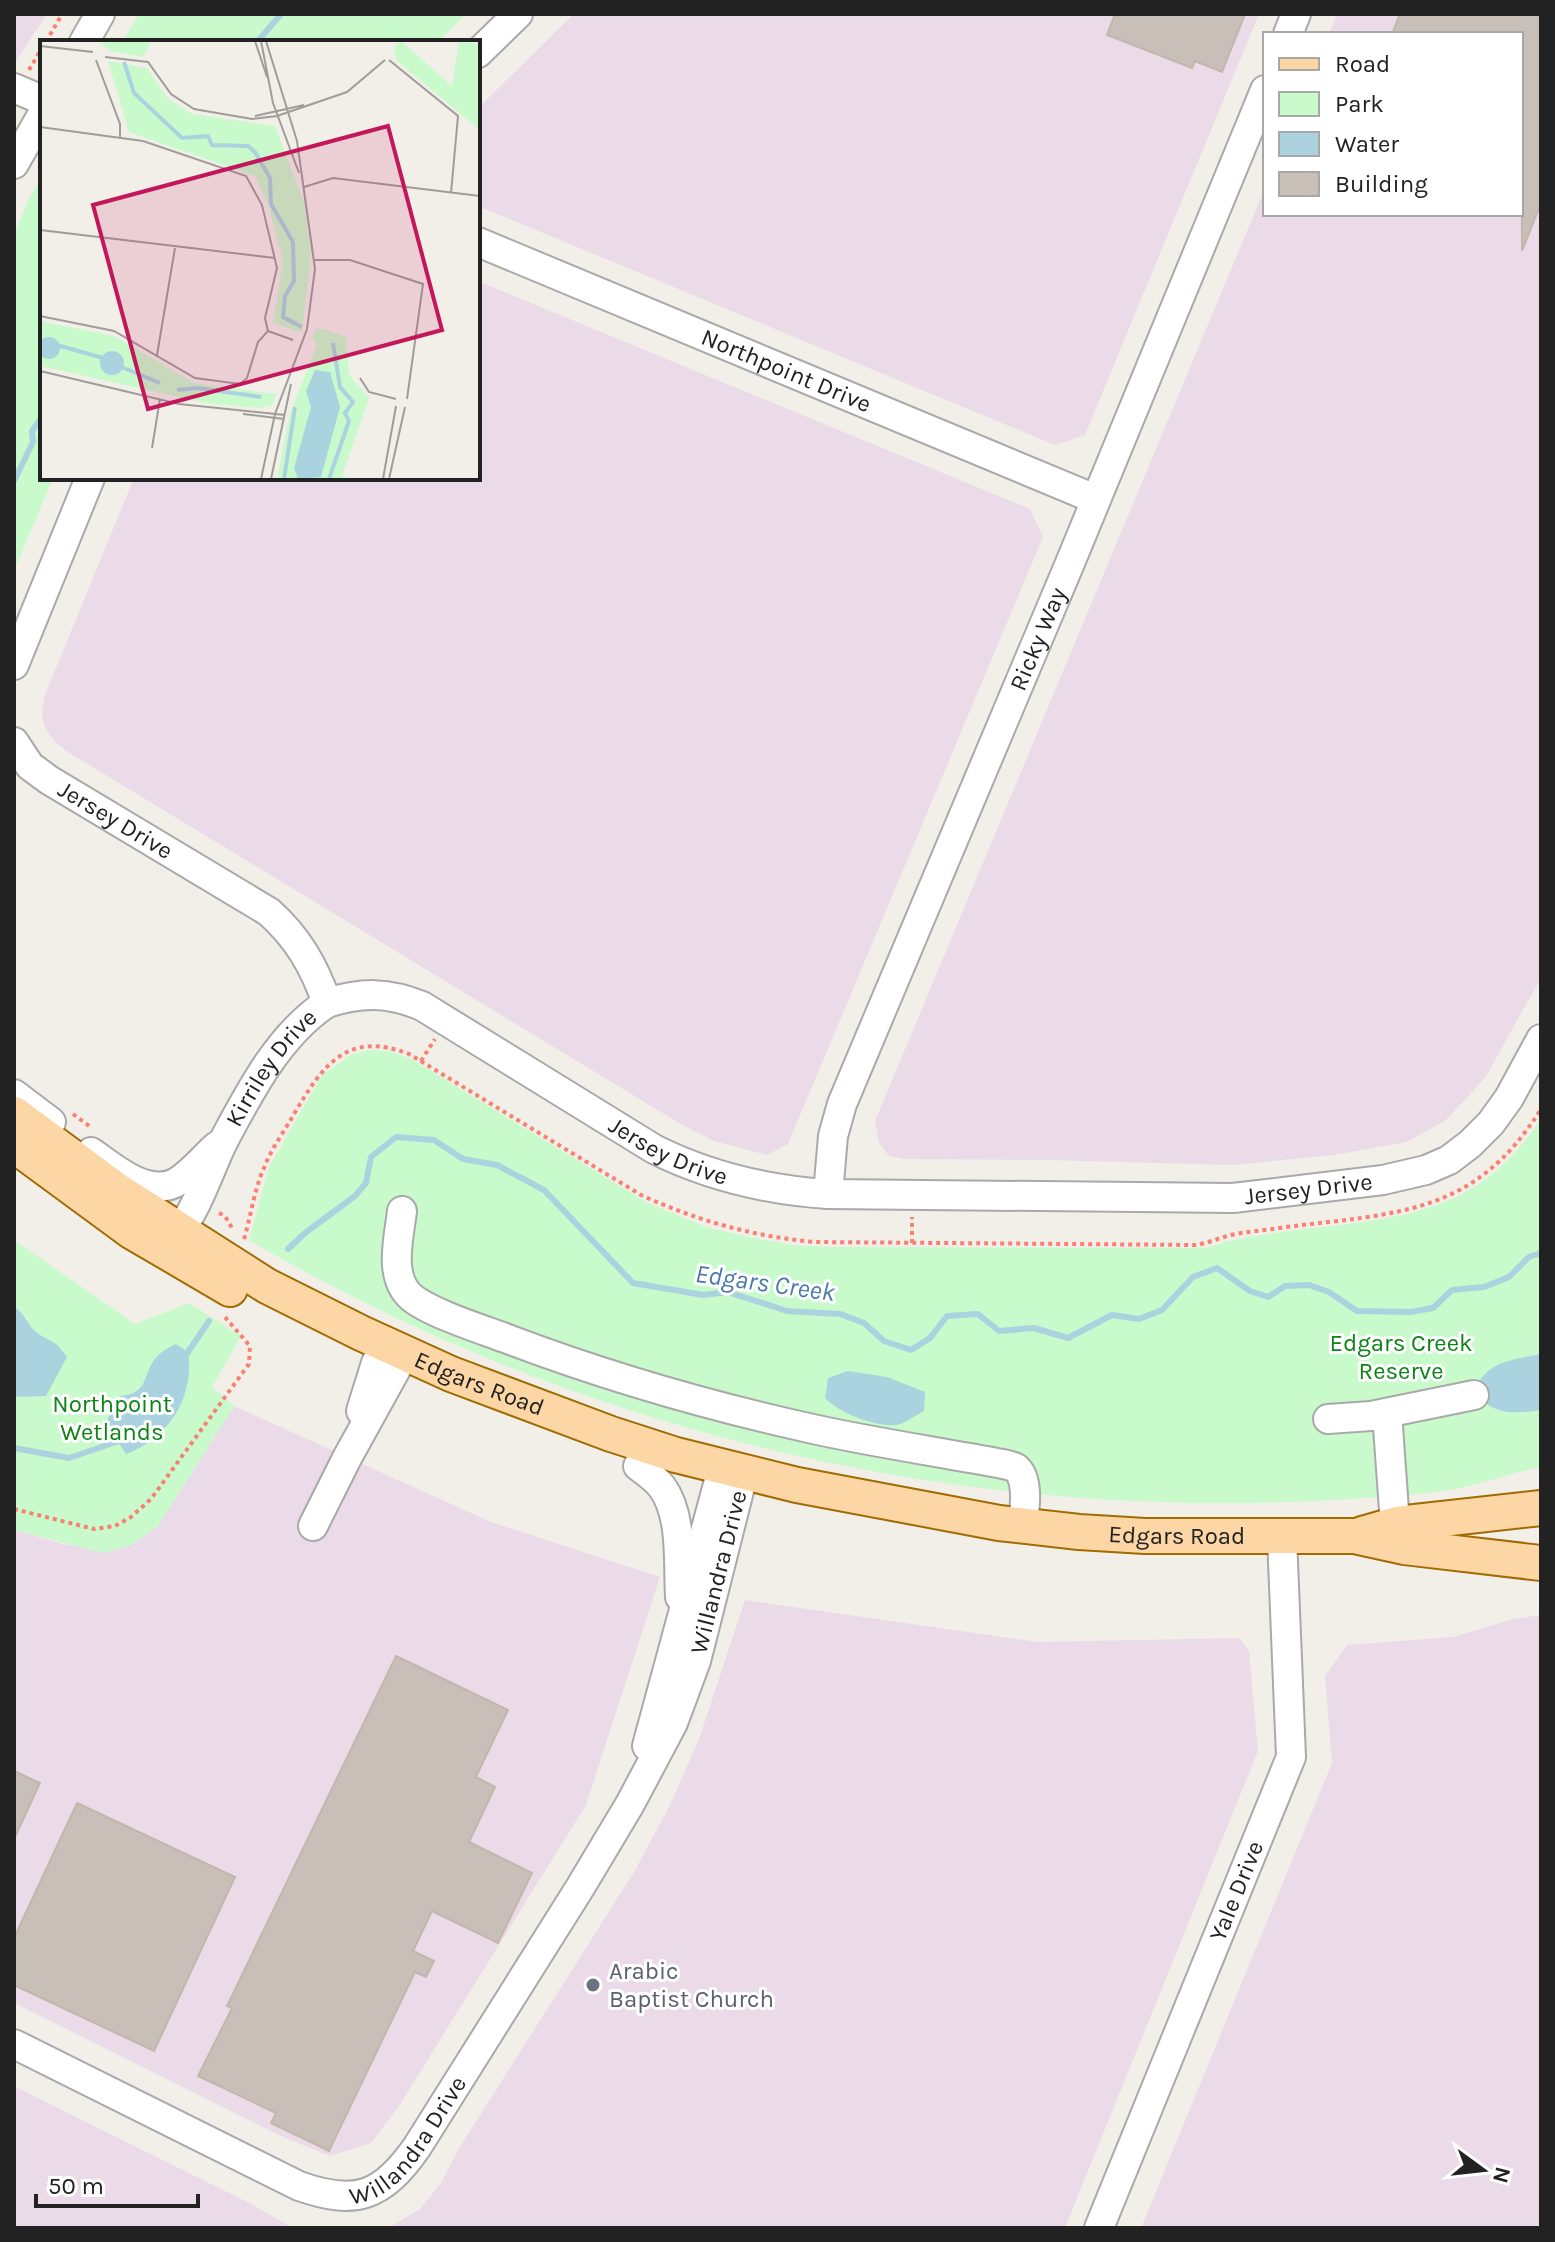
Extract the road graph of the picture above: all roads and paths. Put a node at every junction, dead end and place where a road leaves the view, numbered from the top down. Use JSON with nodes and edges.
{"nodes":[{"id":1,"x":62,"y":14,"type":"edge"},
{"id":2,"x":100,"y":14,"type":"edge"},
{"id":3,"x":518,"y":14,"type":"edge"},
{"id":4,"x":47,"y":40,"type":"edge"},
{"id":5,"x":85,"y":40,"type":"edge"},
{"id":6,"x":480,"y":51,"type":"edge"},
{"id":7,"x":14,"y":88,"type":"edge"},
{"id":8,"x":1263,"y":95,"type":"edge"},
{"id":9,"x":40,"y":99,"type":"edge"},
{"id":10,"x":40,"y":118,"type":"edge"},
{"id":11,"x":14,"y":164,"type":"edge"},
{"id":12,"x":480,"y":243,"type":"edge"},
{"id":13,"x":89,"y":480,"type":"edge"},
{"id":14,"x":1095,"y":499,"type":"junction"},
{"id":15,"x":14,"y":665,"type":"edge"},
{"id":16,"x":14,"y":742,"type":"edge"},
{"id":17,"x":327,"y":1003,"type":"junction"},
{"id":18,"x":1541,"y":1039,"type":"edge"},
{"id":19,"x":14,"y":1094,"type":"edge"},
{"id":20,"x":14,"y":1114,"type":"edge"},
{"id":21,"x":224,"y":1140,"type":"junction"},
{"id":22,"x":14,"y":1145,"type":"edge"},
{"id":23,"x":828,"y":1194,"type":"junction"},
{"id":24,"x":402,"y":1211,"type":"dead end"},
{"id":25,"x":168,"y":1238,"type":"junction"},
{"id":26,"x":223,"y":1315,"type":"dead end"},
{"id":27,"x":390,"y":1358,"type":"junction"},
{"id":28,"x":1474,"y":1395,"type":"dead end"},
{"id":29,"x":1387,"y":1413,"type":"junction"},
{"id":30,"x":1328,"y":1419,"type":"dead end"},
{"id":31,"x":638,"y":1466,"type":"junction"},
{"id":32,"x":730,"y":1480,"type":"junction"},
{"id":33,"x":1541,"y":1508,"type":"edge"},
{"id":34,"x":14,"y":1509,"type":"edge"},
{"id":35,"x":1395,"y":1524,"type":"junction"},
{"id":36,"x":1011,"y":1525,"type":"junction"},
{"id":37,"x":313,"y":1526,"type":"dead end"},
{"id":38,"x":1354,"y":1536,"type":"junction"},
{"id":39,"x":1282,"y":1537,"type":"junction"},
{"id":40,"x":1541,"y":1563,"type":"edge"},
{"id":41,"x":681,"y":1621,"type":"junction"},
{"id":42,"x":630,"y":1804,"type":"junction"},
{"id":43,"x":14,"y":2044,"type":"edge"},
{"id":44,"x":1099,"y":2228,"type":"edge"}],
"edges":[{"from":1,"to":4,"type":"path"},
{"from":2,"to":5,"type":"street"},
{"from":3,"to":6,"type":"street"},
{"from":7,"to":9,"type":"street"},
{"from":8,"to":14,"type":"street","name":"Ricky Way"},
{"from":10,"to":11,"type":"street"},
{"from":12,"to":14,"type":"street","name":"Northpoint Drive"},
{"from":13,"to":15,"type":"street"},
{"from":14,"to":23,"type":"street","name":"Ricky Way"},
{"from":16,"to":17,"type":"street","name":"Jersey Drive"},
{"from":17,"to":21,"type":"street","name":"Kirriley Drive"},
{"from":17,"to":23,"type":"street","name":"Jersey Drive"},
{"from":18,"to":23,"type":"street","name":"Jersey Drive"},
{"from":19,"to":21,"type":"street","name":"Kirriley Drive"},
{"from":20,"to":25,"type":"main road","name":"Edgars Road"},
{"from":21,"to":25,"type":"street","name":"Kirriley Drive"},
{"from":22,"to":25,"type":"main road","name":"Edgars Road"},
{"from":24,"to":36,"type":"street"},
{"from":25,"to":27,"type":"main road","name":"Edgars Road"},
{"from":26,"to":34,"type":"path"},
{"from":27,"to":31,"type":"main road","name":"Edgars Road"},
{"from":27,"to":32,"type":"main road","name":"Edgars Road"},
{"from":27,"to":37,"type":"street"},
{"from":28,"to":29,"type":"street"},
{"from":29,"to":30,"type":"street"},
{"from":29,"to":35,"type":"street"},
{"from":31,"to":32,"type":"main road","name":"Edgars Road"},
{"from":31,"to":41,"type":"street"},
{"from":32,"to":36,"type":"main road","name":"Edgars Road"},
{"from":32,"to":41,"type":"street","name":"Willandra Drive"},
{"from":32,"to":42,"type":"street","name":"Willandra Drive"},
{"from":33,"to":35,"type":"main road","name":"Edgars Road"},
{"from":35,"to":38,"type":"main road","name":"Edgars Road"},
{"from":36,"to":39,"type":"main road","name":"Edgars Road"},
{"from":38,"to":39,"type":"main road","name":"Edgars Road"},
{"from":38,"to":40,"type":"main road","name":"Edgars Road"},
{"from":39,"to":44,"type":"street","name":"Yale Drive"},
{"from":41,"to":42,"type":"street","name":"Willandra Drive"},
{"from":42,"to":43,"type":"street","name":"Willandra Drive"}]}
